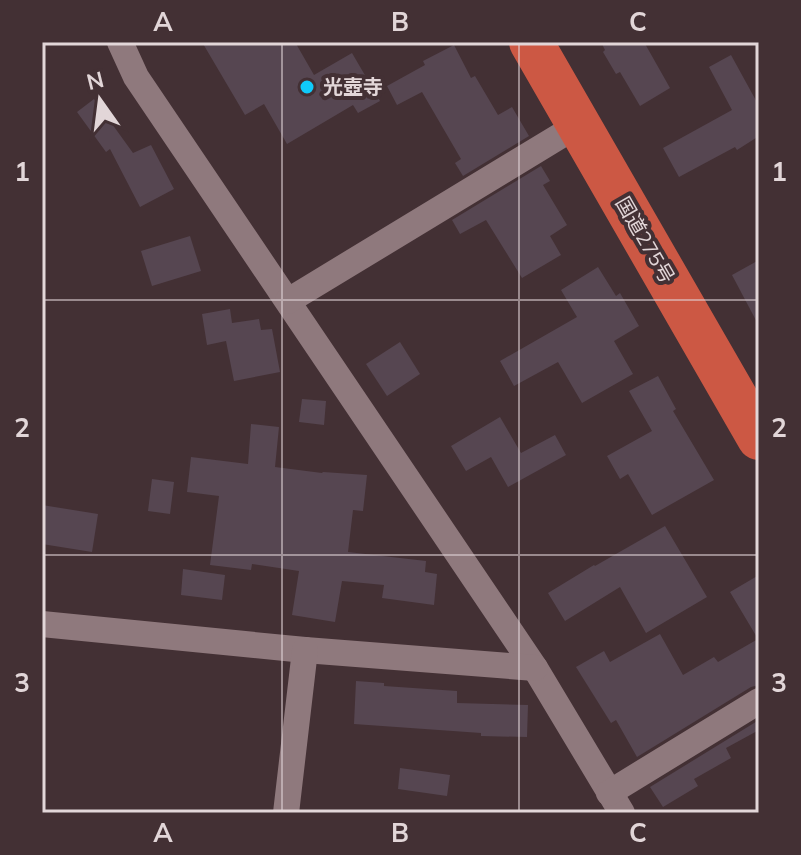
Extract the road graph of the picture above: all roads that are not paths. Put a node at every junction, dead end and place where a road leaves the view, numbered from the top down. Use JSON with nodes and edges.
{"nodes":[{"id":1,"x":120,"y":42,"type":"edge"},
{"id":2,"x":531,"y":42,"type":"edge"},
{"id":3,"x":578,"y":125,"type":"junction"},
{"id":4,"x":288,"y":301,"type":"junction"},
{"id":5,"x":759,"y":438,"type":"edge"},
{"id":6,"x":42,"y":624,"type":"edge"},
{"id":7,"x":305,"y":650,"type":"junction"},
{"id":8,"x":535,"y":668,"type":"junction"},
{"id":9,"x":759,"y":701,"type":"edge"},
{"id":10,"x":616,"y":803,"type":"edge"},
{"id":11,"x":286,"y":813,"type":"edge"}],
"edges":[{"from":1,"to":4,"type":"street"},
{"from":2,"to":3,"type":"highway","name":"国道275号"},
{"from":3,"to":4,"type":"street"},
{"from":3,"to":5,"type":"highway","name":"国道275号"},
{"from":4,"to":8,"type":"street"},
{"from":6,"to":7,"type":"street"},
{"from":7,"to":8,"type":"street"},
{"from":7,"to":11,"type":"street"},
{"from":8,"to":10,"type":"street"},
{"from":9,"to":10,"type":"street"}]}
